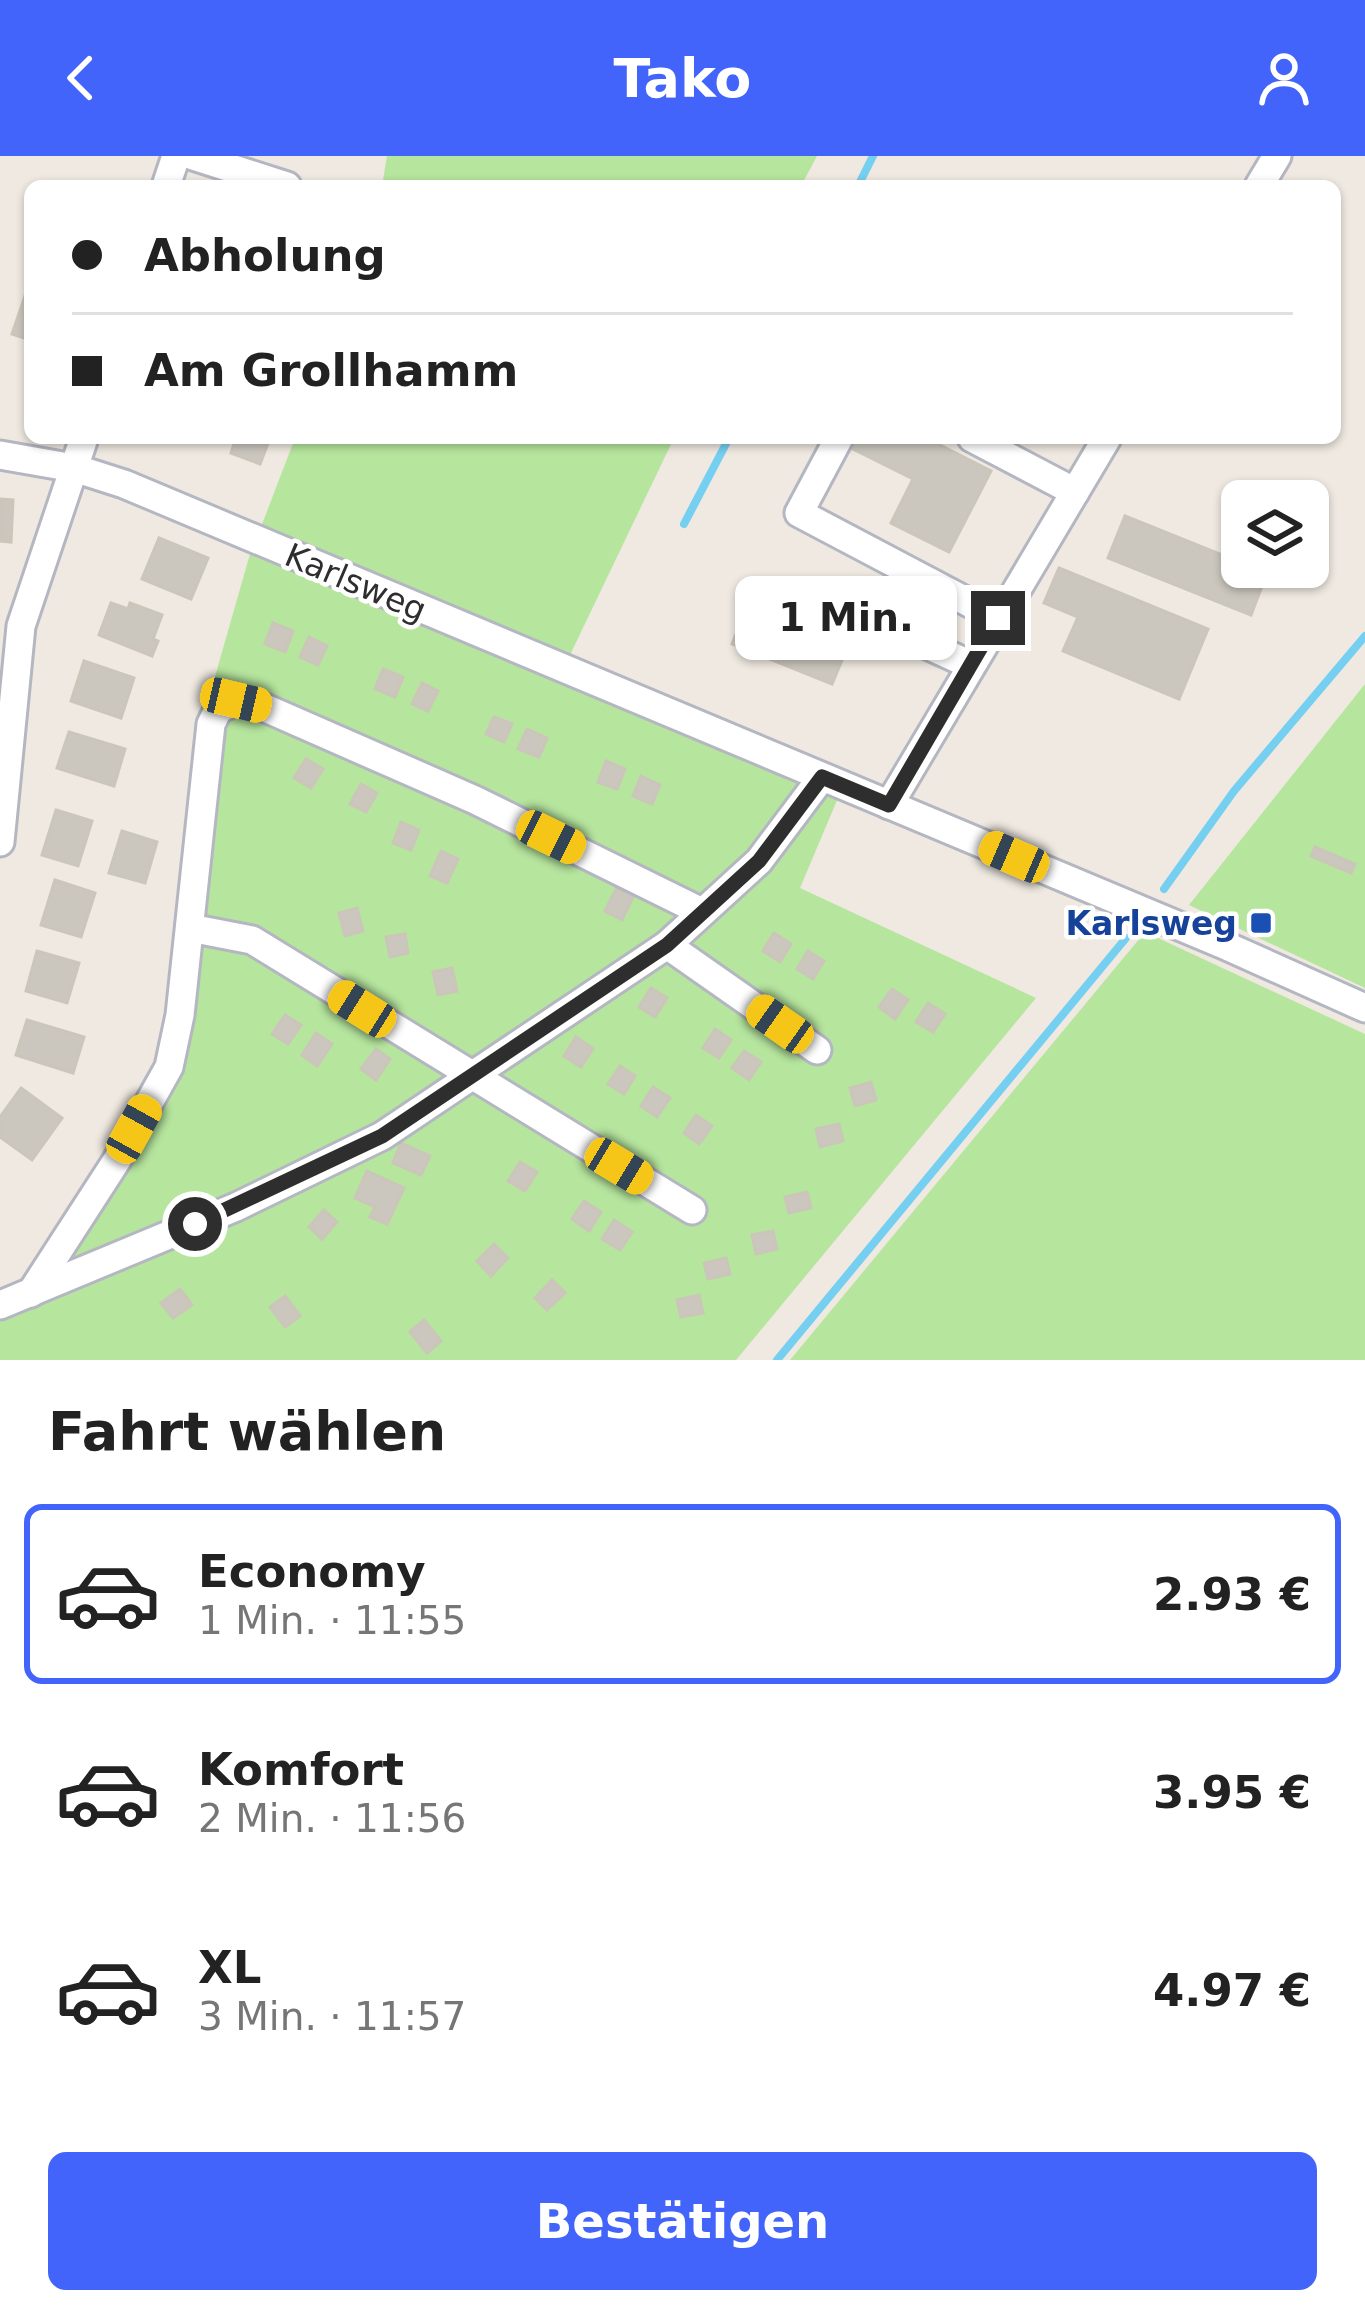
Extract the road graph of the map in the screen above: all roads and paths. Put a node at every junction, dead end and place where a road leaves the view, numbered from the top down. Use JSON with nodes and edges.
{"nodes":[{"id":1,"x":193,"y":156,"type":"edge"},
{"id":2,"x":268,"y":180,"type":"edge"},
{"id":3,"x":82,"y":444,"type":"edge"},
{"id":4,"x":835,"y":444,"type":"edge"},
{"id":5,"x":983,"y":444,"type":"edge"},
{"id":6,"x":1103,"y":444,"type":"edge"},
{"id":7,"x":0,"y":455,"type":"edge"},
{"id":8,"x":74,"y":468,"type":"junction"},
{"id":9,"x":1075,"y":492,"type":"junction"},
{"id":10,"x":868,"y":618,"type":"dead end"},
{"id":11,"x":998,"y":618,"type":"junction"},
{"id":12,"x":971,"y":665,"type":"junction"},
{"id":13,"x":822,"y":777,"type":"junction"},
{"id":14,"x":889,"y":805,"type":"junction"},
{"id":15,"x":0,"y":842,"type":"edge"},
{"id":16,"x":702,"y":912,"type":"junction"},
{"id":17,"x":190,"y":928,"type":"junction"},
{"id":18,"x":667,"y":945,"type":"junction"},
{"id":19,"x":1365,"y":1008,"type":"edge"},
{"id":20,"x":818,"y":1050,"type":"dead end"},
{"id":21,"x":473,"y":1077,"type":"junction"},
{"id":22,"x":692,"y":1210,"type":"dead end"},
{"id":23,"x":31,"y":1293,"type":"junction"},
{"id":24,"x":0,"y":1305,"type":"edge"}],
"edges":[{"from":1,"to":2,"type":"street"},
{"from":3,"to":8,"type":"street"},
{"from":4,"to":11,"type":"street"},
{"from":5,"to":9,"type":"street"},
{"from":6,"to":9,"type":"street"},
{"from":7,"to":8,"type":"street","name":"Karlsweg"},
{"from":8,"to":13,"type":"street","name":"Karlsweg"},
{"from":8,"to":15,"type":"street"},
{"from":9,"to":11,"type":"street"},
{"from":10,"to":12,"type":"street"},
{"from":11,"to":12,"type":"street"},
{"from":12,"to":14,"type":"street"},
{"from":13,"to":14,"type":"street","name":"Karlsweg"},
{"from":13,"to":16,"type":"street"},
{"from":14,"to":19,"type":"street","name":"Karlsweg"},
{"from":16,"to":17,"type":"street"},
{"from":16,"to":18,"type":"street"},
{"from":17,"to":21,"type":"street"},
{"from":17,"to":23,"type":"street"},
{"from":18,"to":20,"type":"street"},
{"from":18,"to":21,"type":"street"},
{"from":21,"to":22,"type":"street"},
{"from":21,"to":23,"type":"street"},
{"from":23,"to":24,"type":"street"}]}
